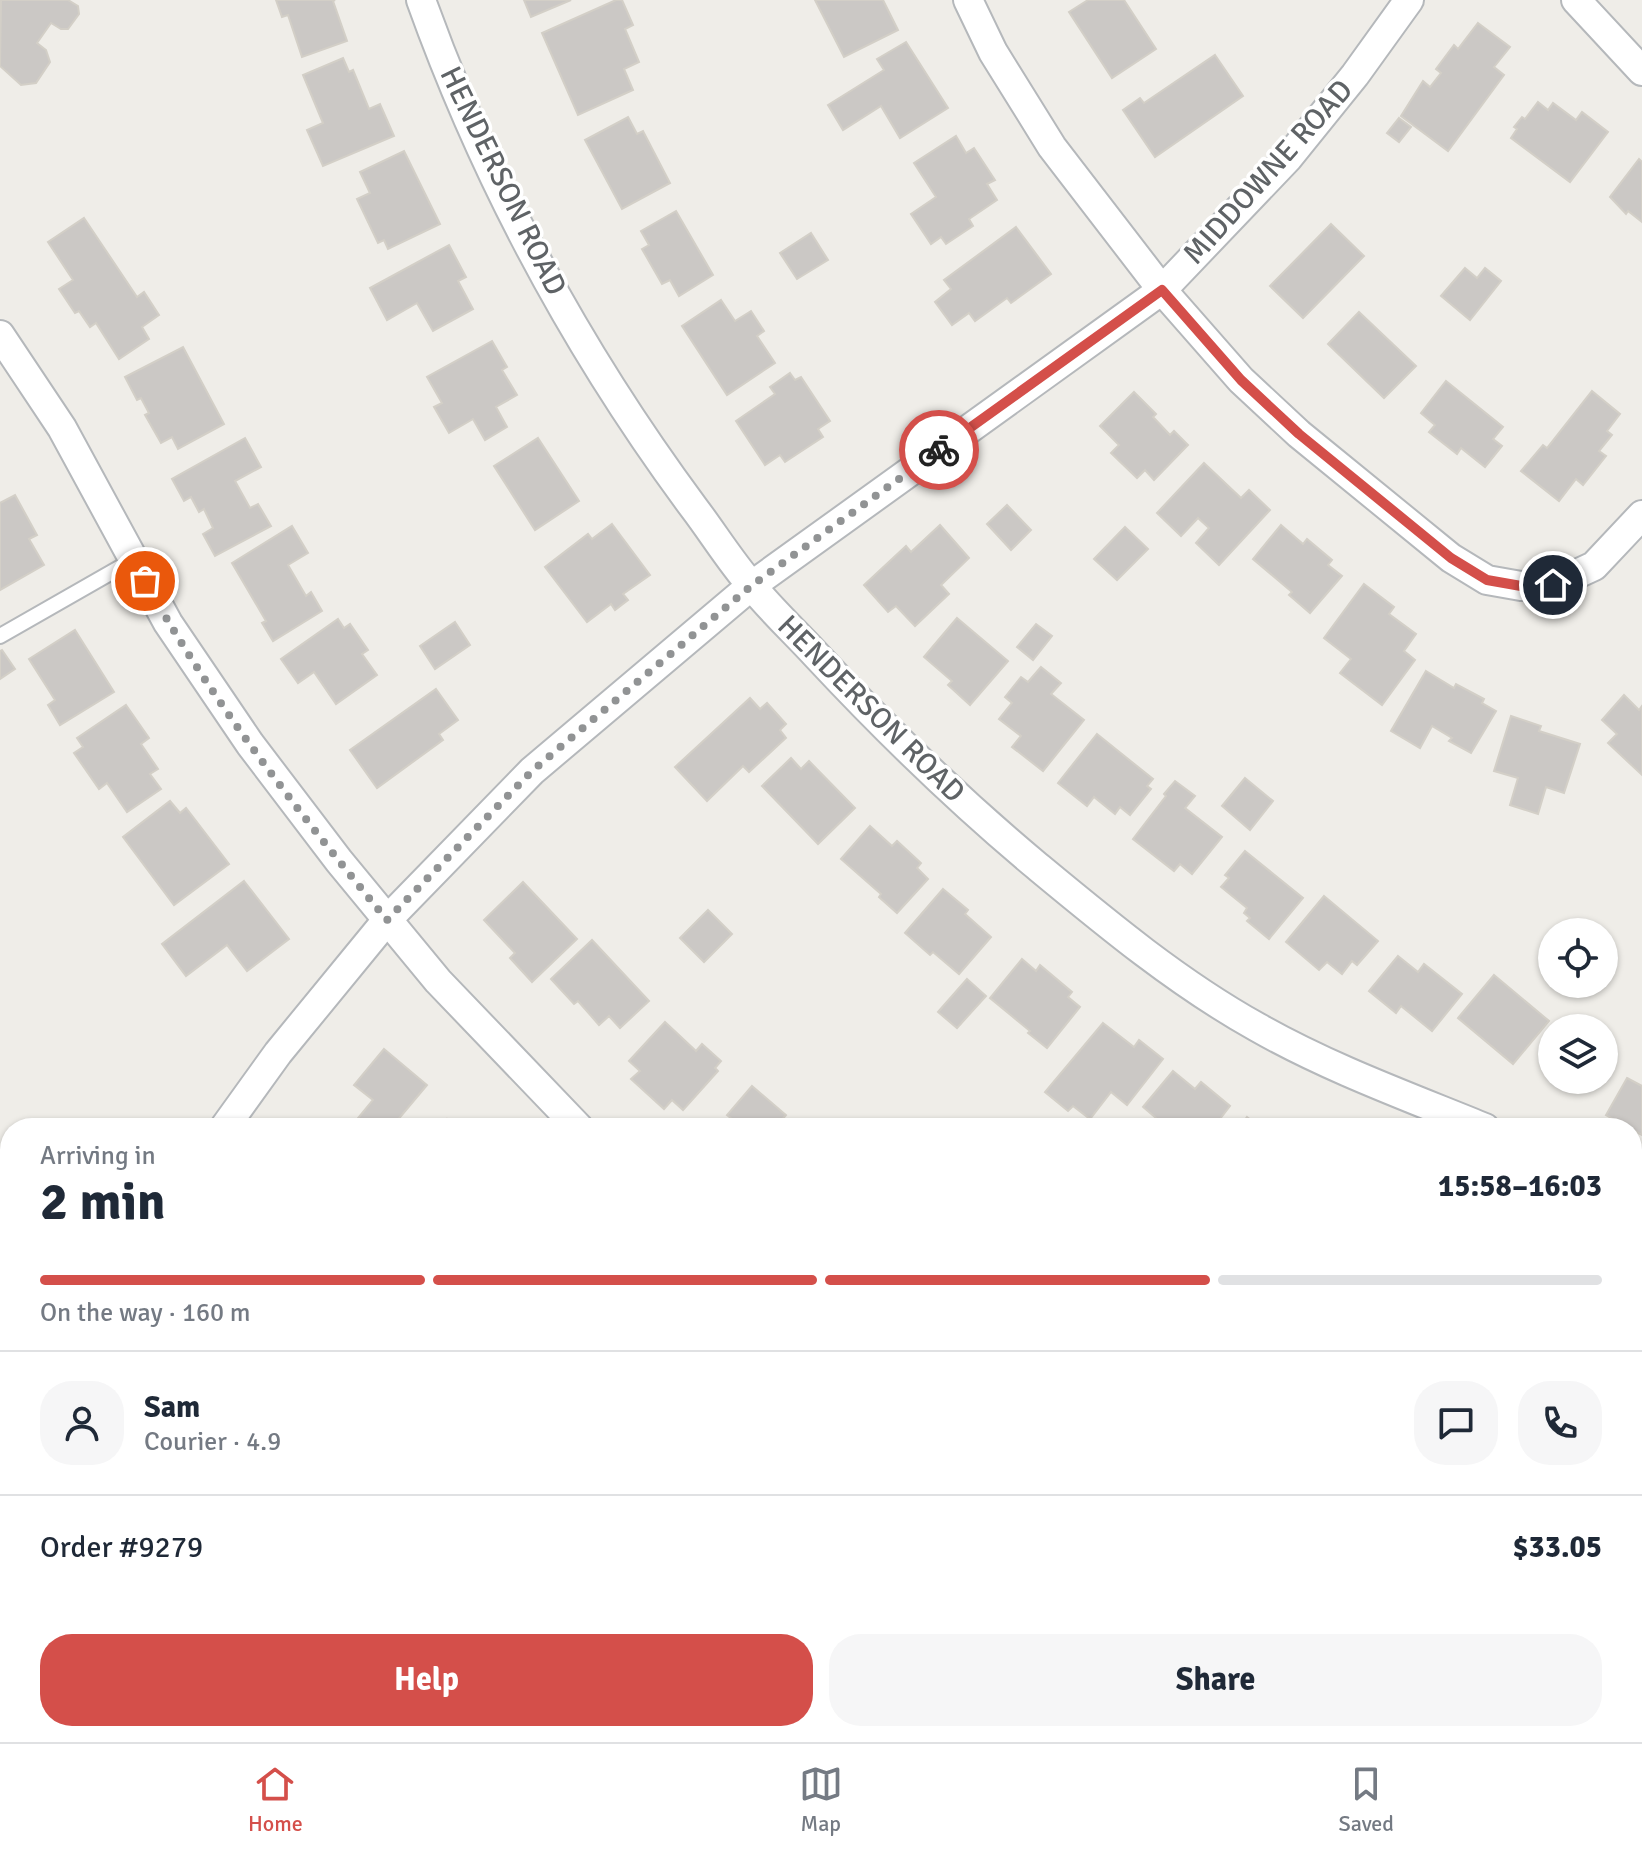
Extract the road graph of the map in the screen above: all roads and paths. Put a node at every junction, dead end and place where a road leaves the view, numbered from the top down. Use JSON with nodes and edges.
{"nodes":[{"id":1,"x":421,"y":0,"type":"edge"},
{"id":2,"x":968,"y":0,"type":"edge"},
{"id":3,"x":1409,"y":0,"type":"edge"},
{"id":4,"x":1576,"y":0,"type":"edge"},
{"id":5,"x":1642,"y":71,"type":"edge"},
{"id":6,"x":1162,"y":290,"type":"junction"},
{"id":7,"x":0,"y":335,"type":"edge"},
{"id":8,"x":1642,"y":515,"type":"edge"},
{"id":9,"x":133,"y":560,"type":"junction"},
{"id":10,"x":751,"y":586,"type":"junction"},
{"id":11,"x":0,"y":636,"type":"edge"},
{"id":12,"x":387,"y":920,"type":"junction"},
{"id":13,"x":231,"y":1118,"type":"edge"},
{"id":14,"x":569,"y":1118,"type":"edge"},
{"id":15,"x":1461,"y":1118,"type":"edge"}],
"edges":[{"from":1,"to":10,"type":"street","name":"HENDERSON ROAD"},
{"from":2,"to":6,"type":"street"},
{"from":3,"to":6,"type":"street","name":"MIDDOWNE ROAD"},
{"from":4,"to":5,"type":"street"},
{"from":6,"to":8,"type":"street"},
{"from":6,"to":10,"type":"street","name":"MIDDOWNE ROAD"},
{"from":7,"to":9,"type":"street"},
{"from":9,"to":11,"type":"lane"},
{"from":9,"to":12,"type":"street"},
{"from":10,"to":12,"type":"street","name":"MIDDOWNE ROAD"},
{"from":10,"to":15,"type":"street","name":"HENDERSON ROAD"},
{"from":12,"to":13,"type":"street","name":"MIDDOWNE ROAD"},
{"from":12,"to":14,"type":"street"}]}
